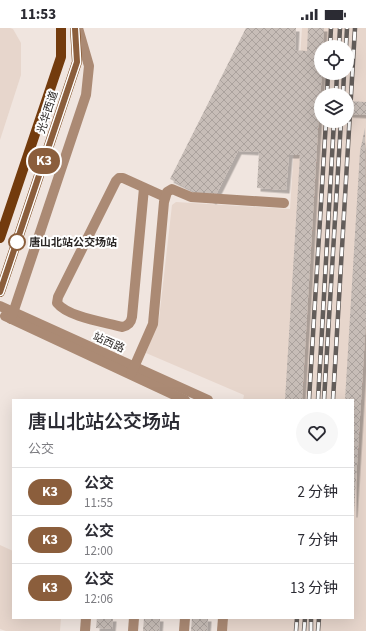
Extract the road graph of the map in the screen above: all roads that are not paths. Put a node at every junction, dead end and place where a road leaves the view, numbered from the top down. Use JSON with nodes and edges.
{"nodes":[{"id":1,"x":61,"y":28,"type":"edge"},
{"id":2,"x":76,"y":28,"type":"edge"},
{"id":3,"x":144,"y":188,"type":"junction"},
{"id":4,"x":165,"y":197,"type":"junction"},
{"id":5,"x":284,"y":203,"type":"dead end"},
{"id":6,"x":0,"y":238,"type":"edge"},
{"id":7,"x":0,"y":292,"type":"edge"},
{"id":8,"x":0,"y":306,"type":"edge"},
{"id":9,"x":0,"y":314,"type":"edge"},
{"id":10,"x":12,"y":316,"type":"junction"},
{"id":11,"x":133,"y":370,"type":"junction"},
{"id":12,"x":183,"y":399,"type":"edge"},
{"id":13,"x":206,"y":399,"type":"edge"},
{"id":14,"x":86,"y":619,"type":"edge"},
{"id":15,"x":134,"y":619,"type":"edge"},
{"id":16,"x":185,"y":619,"type":"edge"},
{"id":17,"x":223,"y":619,"type":"edge"},
{"id":18,"x":85,"y":631,"type":"edge"},
{"id":19,"x":133,"y":631,"type":"edge"},
{"id":20,"x":184,"y":631,"type":"edge"},
{"id":21,"x":222,"y":631,"type":"edge"}],
"edges":[{"from":1,"to":6,"type":"main road","name":"光华西道"},
{"from":2,"to":7,"type":"main road","name":"光华西道"},
{"from":2,"to":10,"type":"street"},
{"from":3,"to":3,"type":"street"},
{"from":3,"to":4,"type":"street"},
{"from":4,"to":5,"type":"street"},
{"from":4,"to":11,"type":"street"},
{"from":8,"to":10,"type":"street","name":"站西路"},
{"from":9,"to":10,"type":"street","name":"站西路"},
{"from":10,"to":11,"type":"street","name":"站西路"},
{"from":11,"to":12,"type":"street","name":"站西路"},
{"from":11,"to":13,"type":"street","name":"站西路"},
{"from":14,"to":18,"type":"street"},
{"from":15,"to":19,"type":"street"},
{"from":16,"to":20,"type":"street"},
{"from":17,"to":21,"type":"street"}]}
